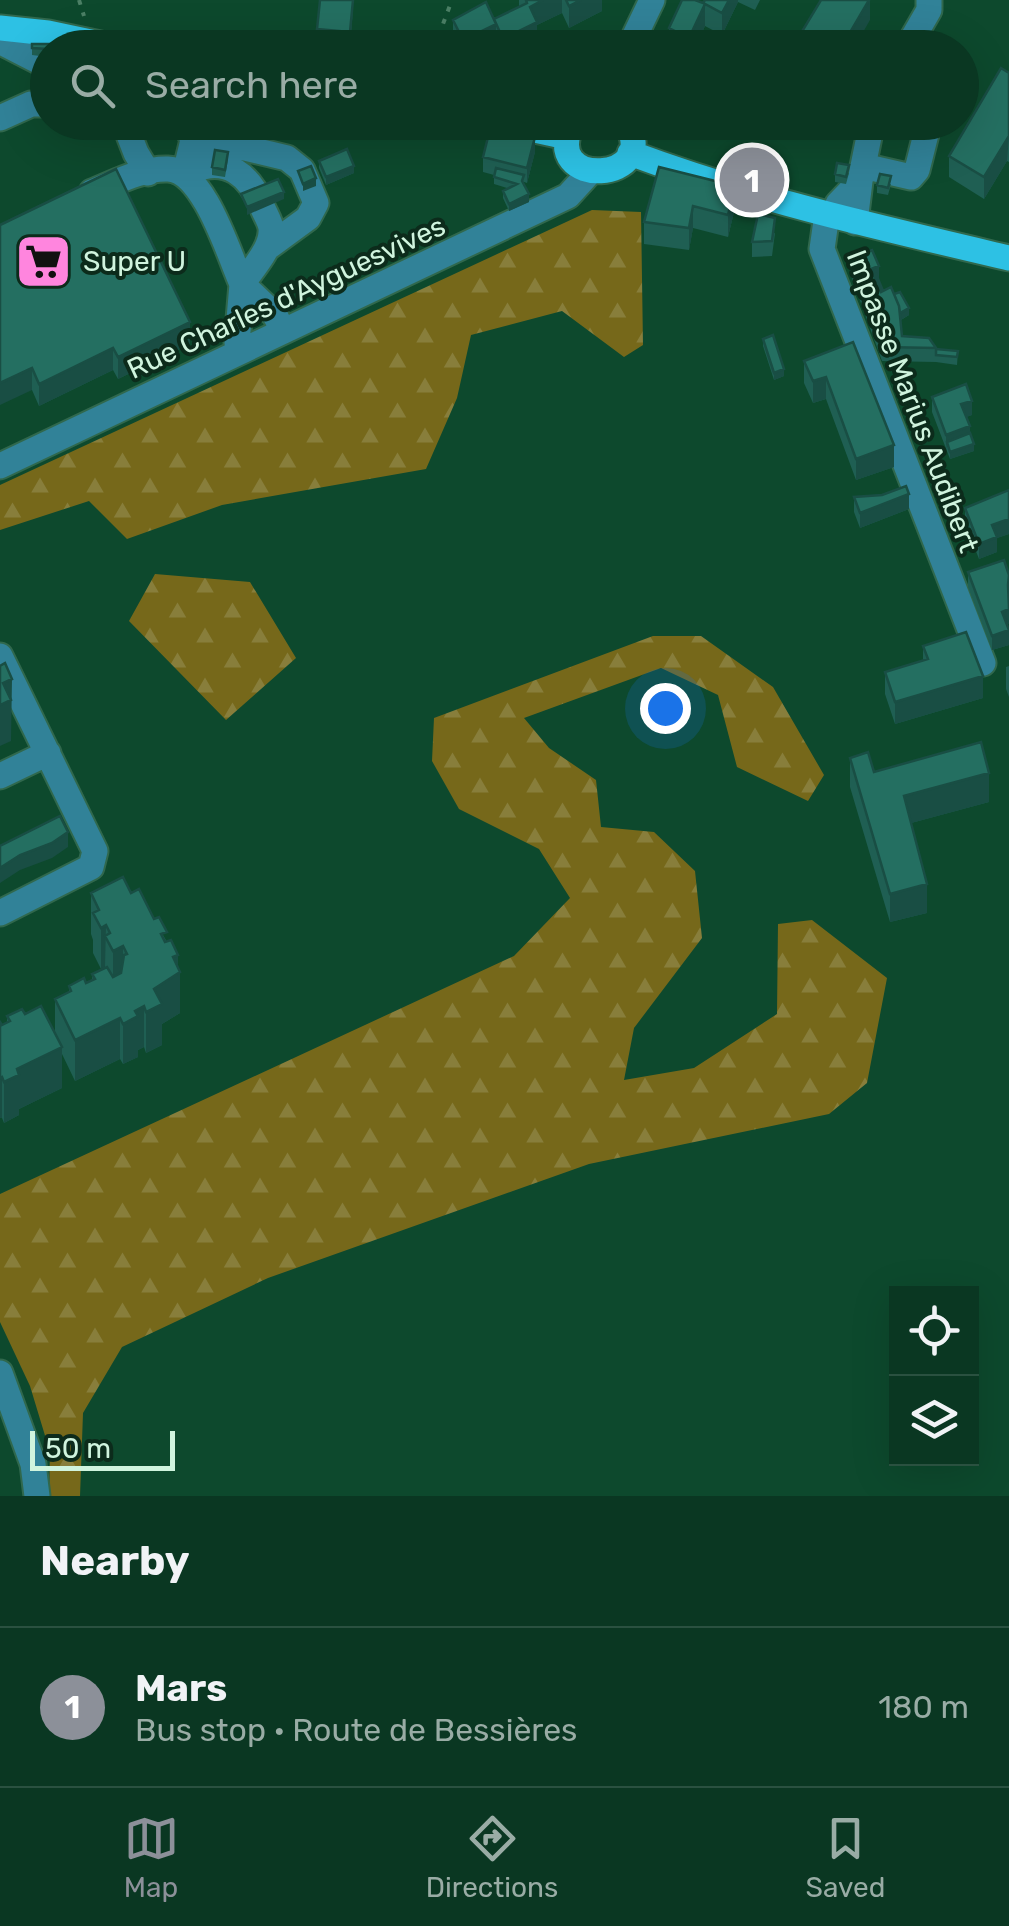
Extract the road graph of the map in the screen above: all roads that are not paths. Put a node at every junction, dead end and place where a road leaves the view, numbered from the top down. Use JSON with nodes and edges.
{"nodes":[{"id":1,"x":652,"y":0,"type":"edge"},
{"id":2,"x":929,"y":0,"type":"edge"},
{"id":3,"x":0,"y":28,"type":"edge"},
{"id":4,"x":638,"y":30,"type":"edge"},
{"id":5,"x":917,"y":30,"type":"edge"},
{"id":6,"x":30,"y":32,"type":"edge"},
{"id":7,"x":0,"y":42,"type":"edge"},
{"id":8,"x":30,"y":43,"type":"edge"},
{"id":9,"x":30,"y":57,"type":"edge"},
{"id":10,"x":30,"y":104,"type":"edge"},
{"id":11,"x":0,"y":118,"type":"edge"},
{"id":12,"x":131,"y":140,"type":"edge"},
{"id":13,"x":193,"y":140,"type":"edge"},
{"id":14,"x":570,"y":140,"type":"edge"},
{"id":15,"x":631,"y":140,"type":"edge"},
{"id":16,"x":868,"y":140,"type":"edge"},
{"id":17,"x":924,"y":140,"type":"edge"},
{"id":18,"x":630,"y":153,"type":"junction"},
{"id":19,"x":590,"y":172,"type":"junction"},
{"id":20,"x":148,"y":173,"type":"junction"},
{"id":21,"x":185,"y":174,"type":"junction"},
{"id":22,"x":861,"y":174,"type":"junction"},
{"id":23,"x":72,"y":201,"type":"edge"},
{"id":24,"x":838,"y":218,"type":"junction"},
{"id":25,"x":267,"y":248,"type":"junction"},
{"id":26,"x":1009,"y":258,"type":"edge"},
{"id":27,"x":242,"y":284,"type":"junction"},
{"id":28,"x":283,"y":331,"type":"junction"},
{"id":29,"x":241,"y":352,"type":"junction"},
{"id":30,"x":0,"y":466,"type":"edge"},
{"id":31,"x":0,"y":656,"type":"edge"},
{"id":32,"x":984,"y":663,"type":"dead end"},
{"id":33,"x":48,"y":753,"type":"junction"},
{"id":34,"x":0,"y":776,"type":"edge"},
{"id":35,"x":0,"y":913,"type":"edge"},
{"id":36,"x":0,"y":1373,"type":"edge"},
{"id":37,"x":37,"y":1496,"type":"edge"}],
"edges":[{"from":1,"to":4,"type":"street"},
{"from":2,"to":5,"type":"street"},
{"from":3,"to":6,"type":"main road"},
{"from":7,"to":8,"type":"main road"},
{"from":7,"to":9,"type":"street"},
{"from":10,"to":11,"type":"street"},
{"from":12,"to":20,"type":"street"},
{"from":13,"to":21,"type":"street"},
{"from":14,"to":19,"type":"main road"},
{"from":15,"to":18,"type":"main road"},
{"from":16,"to":22,"type":"street"},
{"from":17,"to":22,"type":"street"},
{"from":18,"to":19,"type":"main road"},
{"from":18,"to":24,"type":"main road"},
{"from":19,"to":28,"type":"street","name":"Rue Charles d'Ayguesvives"},
{"from":20,"to":21,"type":"street"},
{"from":20,"to":23,"type":"street"},
{"from":21,"to":25,"type":"street"},
{"from":21,"to":25,"type":"street"},
{"from":21,"to":27,"type":"street"},
{"from":22,"to":24,"type":"street"},
{"from":24,"to":26,"type":"main road"},
{"from":24,"to":32,"type":"street","name":"Impasse Marius Audibert"},
{"from":25,"to":27,"type":"street"},
{"from":27,"to":28,"type":"street"},
{"from":27,"to":29,"type":"street"},
{"from":28,"to":29,"type":"street","name":"Rue Charles d'Ayguesvives"},
{"from":29,"to":30,"type":"street","name":"Rue Charles d'Ayguesvives"},
{"from":31,"to":33,"type":"street"},
{"from":33,"to":34,"type":"street"},
{"from":33,"to":35,"type":"street"},
{"from":36,"to":37,"type":"street"}]}
